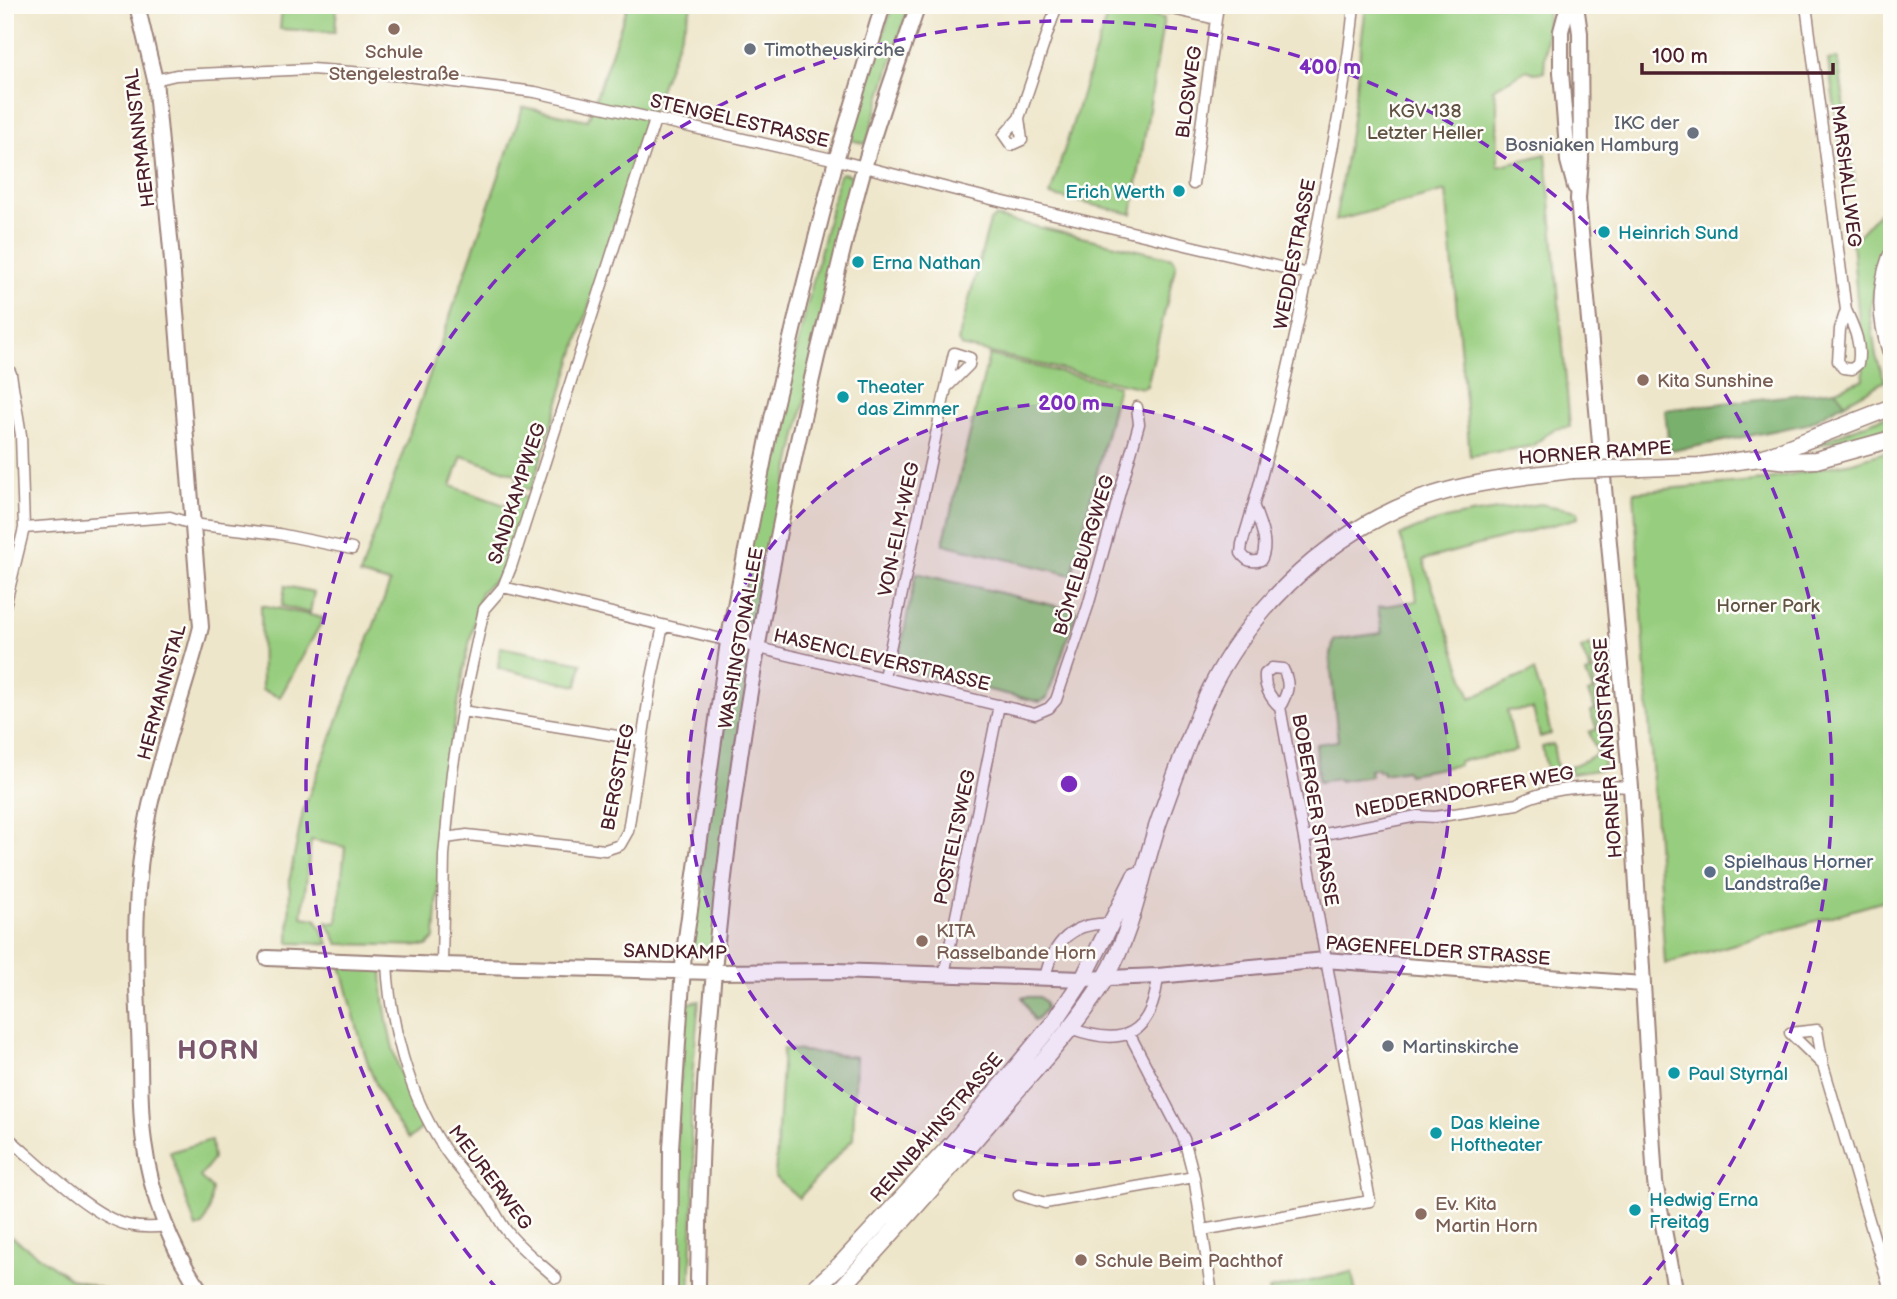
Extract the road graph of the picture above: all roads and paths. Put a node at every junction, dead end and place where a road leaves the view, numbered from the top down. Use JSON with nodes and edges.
{"nodes":[{"id":1,"x":137,"y":5,"type":"edge"},
{"id":2,"x":883,"y":5,"type":"edge"},
{"id":3,"x":918,"y":5,"type":"edge"},
{"id":4,"x":1056,"y":5,"type":"edge"},
{"id":5,"x":1155,"y":5,"type":"edge"},
{"id":6,"x":1218,"y":5,"type":"edge"},
{"id":7,"x":1354,"y":5,"type":"edge"},
{"id":8,"x":1568,"y":5,"type":"edge"},
{"id":9,"x":1576,"y":5,"type":"edge"},
{"id":10,"x":1806,"y":5,"type":"edge"},
{"id":11,"x":1216,"y":19,"type":"junction"},
{"id":12,"x":155,"y":80,"type":"junction"},
{"id":13,"x":1020,"y":118,"type":"dead end"},
{"id":14,"x":655,"y":120,"type":"junction"},
{"id":15,"x":836,"y":160,"type":"junction"},
{"id":16,"x":864,"y":166,"type":"junction"},
{"id":17,"x":1193,"y":184,"type":"dead end"},
{"id":18,"x":1578,"y":199,"type":"junction"},
{"id":19,"x":1892,"y":257,"type":"edge"},
{"id":20,"x":1309,"y":274,"type":"junction"},
{"id":21,"x":1846,"y":310,"type":"junction"},
{"id":22,"x":1892,"y":352,"type":"edge"},
{"id":23,"x":5,"y":361,"type":"edge"},
{"id":24,"x":946,"y":388,"type":"dead end"},
{"id":25,"x":1137,"y":407,"type":"dead end"},
{"id":26,"x":1892,"y":407,"type":"edge"},
{"id":27,"x":1892,"y":439,"type":"edge"},
{"id":28,"x":1760,"y":458,"type":"junction"},
{"id":29,"x":1254,"y":507,"type":"junction"},
{"id":30,"x":192,"y":524,"type":"junction"},
{"id":31,"x":24,"y":528,"type":"junction"},
{"id":32,"x":352,"y":549,"type":"dead end"},
{"id":33,"x":503,"y":587,"type":"junction"},
{"id":34,"x":5,"y":606,"type":"edge"},
{"id":35,"x":663,"y":626,"type":"junction"},
{"id":36,"x":728,"y":642,"type":"junction"},
{"id":37,"x":756,"y":647,"type":"junction"},
{"id":38,"x":884,"y":677,"type":"junction"},
{"id":39,"x":999,"y":705,"type":"junction"},
{"id":40,"x":1280,"y":707,"type":"dead end"},
{"id":41,"x":1049,"y":708,"type":"joint"},
{"id":42,"x":462,"y":711,"type":"junction"},
{"id":43,"x":642,"y":740,"type":"junction"},
{"id":44,"x":1631,"y":787,"type":"junction"},
{"id":45,"x":1154,"y":836,"type":"junction"},
{"id":46,"x":446,"y":838,"type":"junction"},
{"id":47,"x":1304,"y":838,"type":"junction"},
{"id":48,"x":1111,"y":924,"type":"junction"},
{"id":49,"x":267,"y":958,"type":"dead end"},
{"id":50,"x":1325,"y":960,"type":"junction"},
{"id":51,"x":387,"y":963,"type":"junction"},
{"id":52,"x":442,"y":965,"type":"junction"},
{"id":53,"x":684,"y":970,"type":"junction"},
{"id":54,"x":713,"y":972,"type":"junction"},
{"id":55,"x":944,"y":975,"type":"junction"},
{"id":56,"x":1157,"y":976,"type":"junction"},
{"id":57,"x":1045,"y":978,"type":"junction"},
{"id":58,"x":1105,"y":978,"type":"junction"},
{"id":59,"x":1083,"y":979,"type":"junction"},
{"id":60,"x":1642,"y":984,"type":"junction"},
{"id":61,"x":1070,"y":1028,"type":"junction"},
{"id":62,"x":1130,"y":1035,"type":"junction"},
{"id":63,"x":1823,"y":1065,"type":"dead end"},
{"id":64,"x":5,"y":1135,"type":"edge"},
{"id":65,"x":1194,"y":1177,"type":"junction"},
{"id":66,"x":1019,"y":1195,"type":"dead end"},
{"id":67,"x":166,"y":1226,"type":"junction"},
{"id":68,"x":1202,"y":1230,"type":"junction"},
{"id":69,"x":556,"y":1278,"type":"dead end"},
{"id":70,"x":203,"y":1294,"type":"edge"},
{"id":71,"x":670,"y":1294,"type":"edge"},
{"id":72,"x":698,"y":1294,"type":"edge"},
{"id":73,"x":808,"y":1294,"type":"edge"},
{"id":74,"x":836,"y":1294,"type":"edge"},
{"id":75,"x":1212,"y":1294,"type":"edge"},
{"id":76,"x":1676,"y":1294,"type":"edge"},
{"id":77,"x":1891,"y":1294,"type":"edge"}],
"edges":[{"from":1,"to":12,"type":"street","name":"HERMANNSTAL"},
{"from":2,"to":15,"type":"street","name":"WASHINGTONALLEE"},
{"from":3,"to":16,"type":"street","name":"WASHINGTONALLEE"},
{"from":4,"to":13,"type":"street"},
{"from":5,"to":11,"type":"street"},
{"from":6,"to":11,"type":"street","name":"BLOSWEG"},
{"from":7,"to":20,"type":"street","name":"WEDDESTRASSE"},
{"from":8,"to":18,"type":"street","name":"HORNER LANDSTRASSE"},
{"from":9,"to":18,"type":"street","name":"HORNER LANDSTRASSE"},
{"from":10,"to":21,"type":"street","name":"MARSHALLWEG"},
{"from":11,"to":17,"type":"street","name":"BLOSWEG"},
{"from":12,"to":14,"type":"street","name":"STENGELESTRASSE"},
{"from":12,"to":30,"type":"street","name":"HERMANNSTAL"},
{"from":14,"to":15,"type":"street","name":"STENGELESTRASSE"},
{"from":14,"to":33,"type":"street","name":"SANDKAMPWEG"},
{"from":15,"to":16,"type":"street","name":"STENGELESTRASSE"},
{"from":15,"to":36,"type":"street","name":"WASHINGTONALLEE"},
{"from":16,"to":20,"type":"street","name":"STENGELESTRASSE"},
{"from":16,"to":37,"type":"street","name":"WASHINGTONALLEE"},
{"from":18,"to":44,"type":"street","name":"HORNER LANDSTRASSE"},
{"from":19,"to":22,"type":"highway"},
{"from":20,"to":29,"type":"street","name":"WEDDESTRASSE"},
{"from":21,"to":21,"type":"street","name":"MARSHALLWEG"},
{"from":23,"to":31,"type":"street"},
{"from":24,"to":38,"type":"street","name":"VON-ELM-WEG"},
{"from":25,"to":41,"type":"street","name":"BÖMELBURGWEG"},
{"from":26,"to":28,"type":"main road","name":"HORNER RAMPE"},
{"from":27,"to":28,"type":"main road","name":"HORNER RAMPE"},
{"from":28,"to":45,"type":"main road","name":"HORNER RAMPE","bridge":true},
{"from":29,"to":29,"type":"street","name":"WEDDESTRASSE"},
{"from":30,"to":31,"type":"street"},
{"from":30,"to":32,"type":"street"},
{"from":30,"to":67,"type":"street","name":"HERMANNSTAL"},
{"from":31,"to":34,"type":"street"},
{"from":33,"to":35,"type":"street","name":"HASENCLEVERSTRASSE"},
{"from":33,"to":42,"type":"street","name":"SANDKAMPWEG"},
{"from":35,"to":36,"type":"street","name":"HASENCLEVERSTRASSE"},
{"from":35,"to":43,"type":"street","name":"BERGSTIEG"},
{"from":36,"to":37,"type":"street","name":"HASENCLEVERSTRASSE"},
{"from":36,"to":53,"type":"street","name":"WASHINGTONALLEE"},
{"from":37,"to":38,"type":"street","name":"HASENCLEVERSTRASSE"},
{"from":37,"to":54,"type":"street","name":"WASHINGTONALLEE"},
{"from":38,"to":39,"type":"street","name":"HASENCLEVERSTRASSE"},
{"from":39,"to":41,"type":"street","name":"HASENCLEVERSTRASSE"},
{"from":39,"to":55,"type":"street","name":"POSTELTSWEG"},
{"from":40,"to":47,"type":"street","name":"BOBERGER STRASSE"},
{"from":42,"to":43,"type":"street"},
{"from":42,"to":46,"type":"street","name":"SANDKAMPWEG"},
{"from":43,"to":46,"type":"street","name":"BERGSTIEG"},
{"from":44,"to":47,"type":"street","name":"NEDDERNDORFER WEG"},
{"from":44,"to":60,"type":"street","name":"HORNER LANDSTRASSE"},
{"from":45,"to":48,"type":"main road","name":"HORNER RAMPE"},
{"from":45,"to":58,"type":"main road","name":"HORNER RAMPE"},
{"from":46,"to":52,"type":"street","name":"SANDKAMPWEG"},
{"from":47,"to":50,"type":"street","name":"BOBERGER STRASSE"},
{"from":48,"to":57,"type":"street"},
{"from":48,"to":59,"type":"main road","name":"HORNER RAMPE"},
{"from":49,"to":51,"type":"street","name":"SANDKAMP"},
{"from":50,"to":56,"type":"street","name":"PAGENFELDER STRASSE"},
{"from":50,"to":60,"type":"street","name":"PAGENFELDER STRASSE"},
{"from":50,"to":68,"type":"street","name":"BOBERGER STRASSE"},
{"from":51,"to":52,"type":"street","name":"SANDKAMP"},
{"from":51,"to":69,"type":"street","name":"MEURERWEG"},
{"from":52,"to":53,"type":"street","name":"SANDKAMP"},
{"from":53,"to":54,"type":"street","name":"SANDKAMP"},
{"from":53,"to":71,"type":"street","name":"WASHINGTONALLEE"},
{"from":54,"to":55,"type":"street","name":"SANDKAMP"},
{"from":54,"to":72,"type":"street","name":"WASHINGTONALLEE"},
{"from":55,"to":57,"type":"street","name":"SANDKAMP"},
{"from":56,"to":58,"type":"street","name":"PAGENFELDER STRASSE"},
{"from":56,"to":62,"type":"street"},
{"from":57,"to":59,"type":"street","name":"SANDKAMP"},
{"from":58,"to":59,"type":"street"},
{"from":58,"to":61,"type":"main road","name":"RENNBAHNSTRASSE"},
{"from":59,"to":73,"type":"main road","name":"RENNBAHNSTRASSE"},
{"from":60,"to":76,"type":"street","name":"HORNER LANDSTRASSE"},
{"from":61,"to":62,"type":"street"},
{"from":61,"to":74,"type":"main road","name":"RENNBAHNSTRASSE"},
{"from":62,"to":65,"type":"street"},
{"from":63,"to":77,"type":"street"},
{"from":64,"to":67,"type":"street"},
{"from":65,"to":66,"type":"street"},
{"from":65,"to":68,"type":"street"},
{"from":67,"to":70,"type":"street","name":"HERMANNSTAL"},
{"from":68,"to":75,"type":"street"}]}
